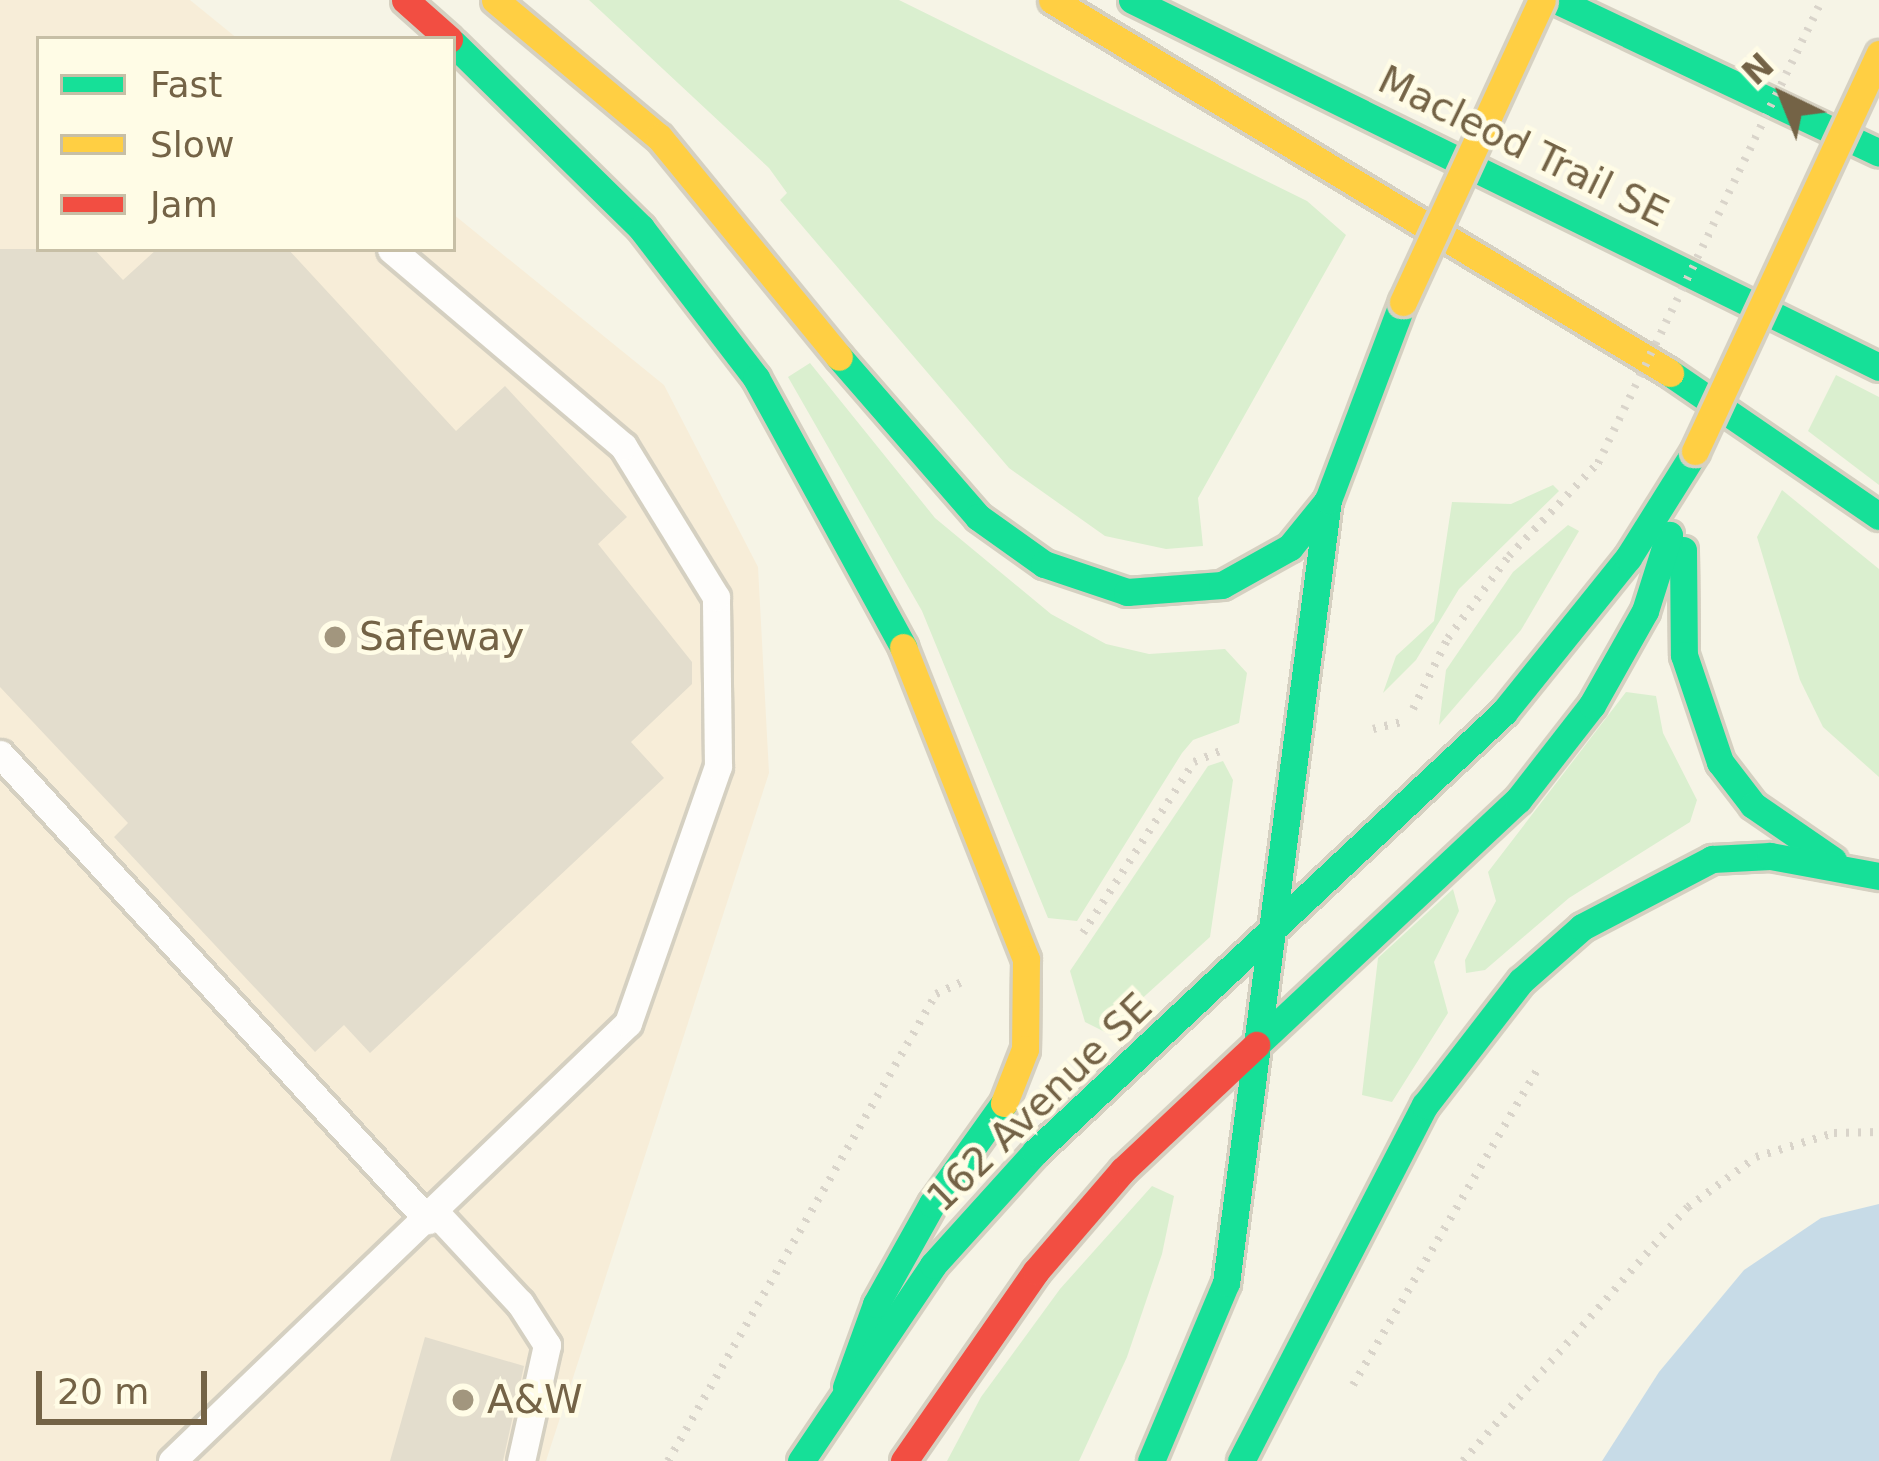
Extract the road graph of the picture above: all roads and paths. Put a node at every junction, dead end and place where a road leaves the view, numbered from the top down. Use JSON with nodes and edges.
{"nodes":[{"id":1,"x":405,"y":0,"type":"edge"},
{"id":2,"x":495,"y":0,"type":"edge"},
{"id":3,"x":1052,"y":0,"type":"edge"},
{"id":4,"x":1132,"y":0,"type":"edge"},
{"id":5,"x":1541,"y":0,"type":"edge"},
{"id":6,"x":1556,"y":0,"type":"edge"},
{"id":7,"x":1822,"y":0,"type":"edge"},
{"id":8,"x":445,"y":36,"type":"edge"},
{"id":9,"x":456,"y":46,"type":"edge"},
{"id":10,"x":1879,"y":54,"type":"edge"},
{"id":11,"x":1879,"y":153,"type":"edge"},
{"id":12,"x":395,"y":252,"type":"edge"},
{"id":13,"x":1879,"y":367,"type":"edge"},
{"id":14,"x":1695,"y":451,"type":"junction"},
{"id":15,"x":1328,"y":500,"type":"junction"},
{"id":16,"x":1879,"y":517,"type":"edge"},
{"id":17,"x":1373,"y":729,"type":"dead end"},
{"id":18,"x":1220,"y":751,"type":"dead end"},
{"id":19,"x":0,"y":754,"type":"edge"},
{"id":20,"x":1850,"y":869,"type":"junction"},
{"id":21,"x":1879,"y":875,"type":"edge"},
{"id":22,"x":1077,"y":937,"type":"dead end"},
{"id":23,"x":1274,"y":937,"type":"junction"},
{"id":24,"x":984,"y":972,"type":"dead end"},
{"id":25,"x":1262,"y":1038,"type":"junction"},
{"id":26,"x":1528,"y":1052,"type":"dead end"},
{"id":27,"x":1879,"y":1132,"type":"edge"},
{"id":28,"x":431,"y":1216,"type":"junction"},
{"id":29,"x":846,"y":1387,"type":"junction"},
{"id":30,"x":1343,"y":1402,"type":"dead end"},
{"id":31,"x":172,"y":1461,"type":"edge"},
{"id":32,"x":521,"y":1461,"type":"edge"},
{"id":33,"x":668,"y":1461,"type":"edge"},
{"id":34,"x":801,"y":1461,"type":"edge"},
{"id":35,"x":904,"y":1461,"type":"edge"},
{"id":36,"x":1151,"y":1461,"type":"edge"},
{"id":37,"x":1241,"y":1461,"type":"edge"},
{"id":38,"x":1463,"y":1461,"type":"edge"}],
"edges":[{"from":1,"to":8,"type":"main road"},
{"from":2,"to":15,"type":"main road"},
{"from":3,"to":16,"type":"main road"},
{"from":4,"to":13,"type":"main road","name":"Macleod Trail SE"},
{"from":5,"to":15,"type":"main road","bridge":true},
{"from":6,"to":11,"type":"main road"},
{"from":7,"to":17,"type":"path","bridge":true},
{"from":9,"to":29,"type":"main road"},
{"from":10,"to":14,"type":"main road","bridge":true},
{"from":12,"to":28,"type":"lane"},
{"from":14,"to":20,"type":"main road"},
{"from":14,"to":23,"type":"main road","name":"162 Avenue SE"},
{"from":14,"to":25,"type":"main road"},
{"from":15,"to":23,"type":"main road"},
{"from":18,"to":22,"type":"path"},
{"from":19,"to":28,"type":"lane"},
{"from":20,"to":21,"type":"main road"},
{"from":20,"to":37,"type":"main road"},
{"from":23,"to":25,"type":"main road"},
{"from":23,"to":29,"type":"main road","name":"162 Avenue SE"},
{"from":24,"to":33,"type":"path"},
{"from":25,"to":35,"type":"main road"},
{"from":25,"to":36,"type":"main road"},
{"from":26,"to":30,"type":"path"},
{"from":27,"to":38,"type":"path"},
{"from":28,"to":31,"type":"lane"},
{"from":28,"to":32,"type":"lane"},
{"from":29,"to":34,"type":"main road","name":"162 Avenue SE"}]}
